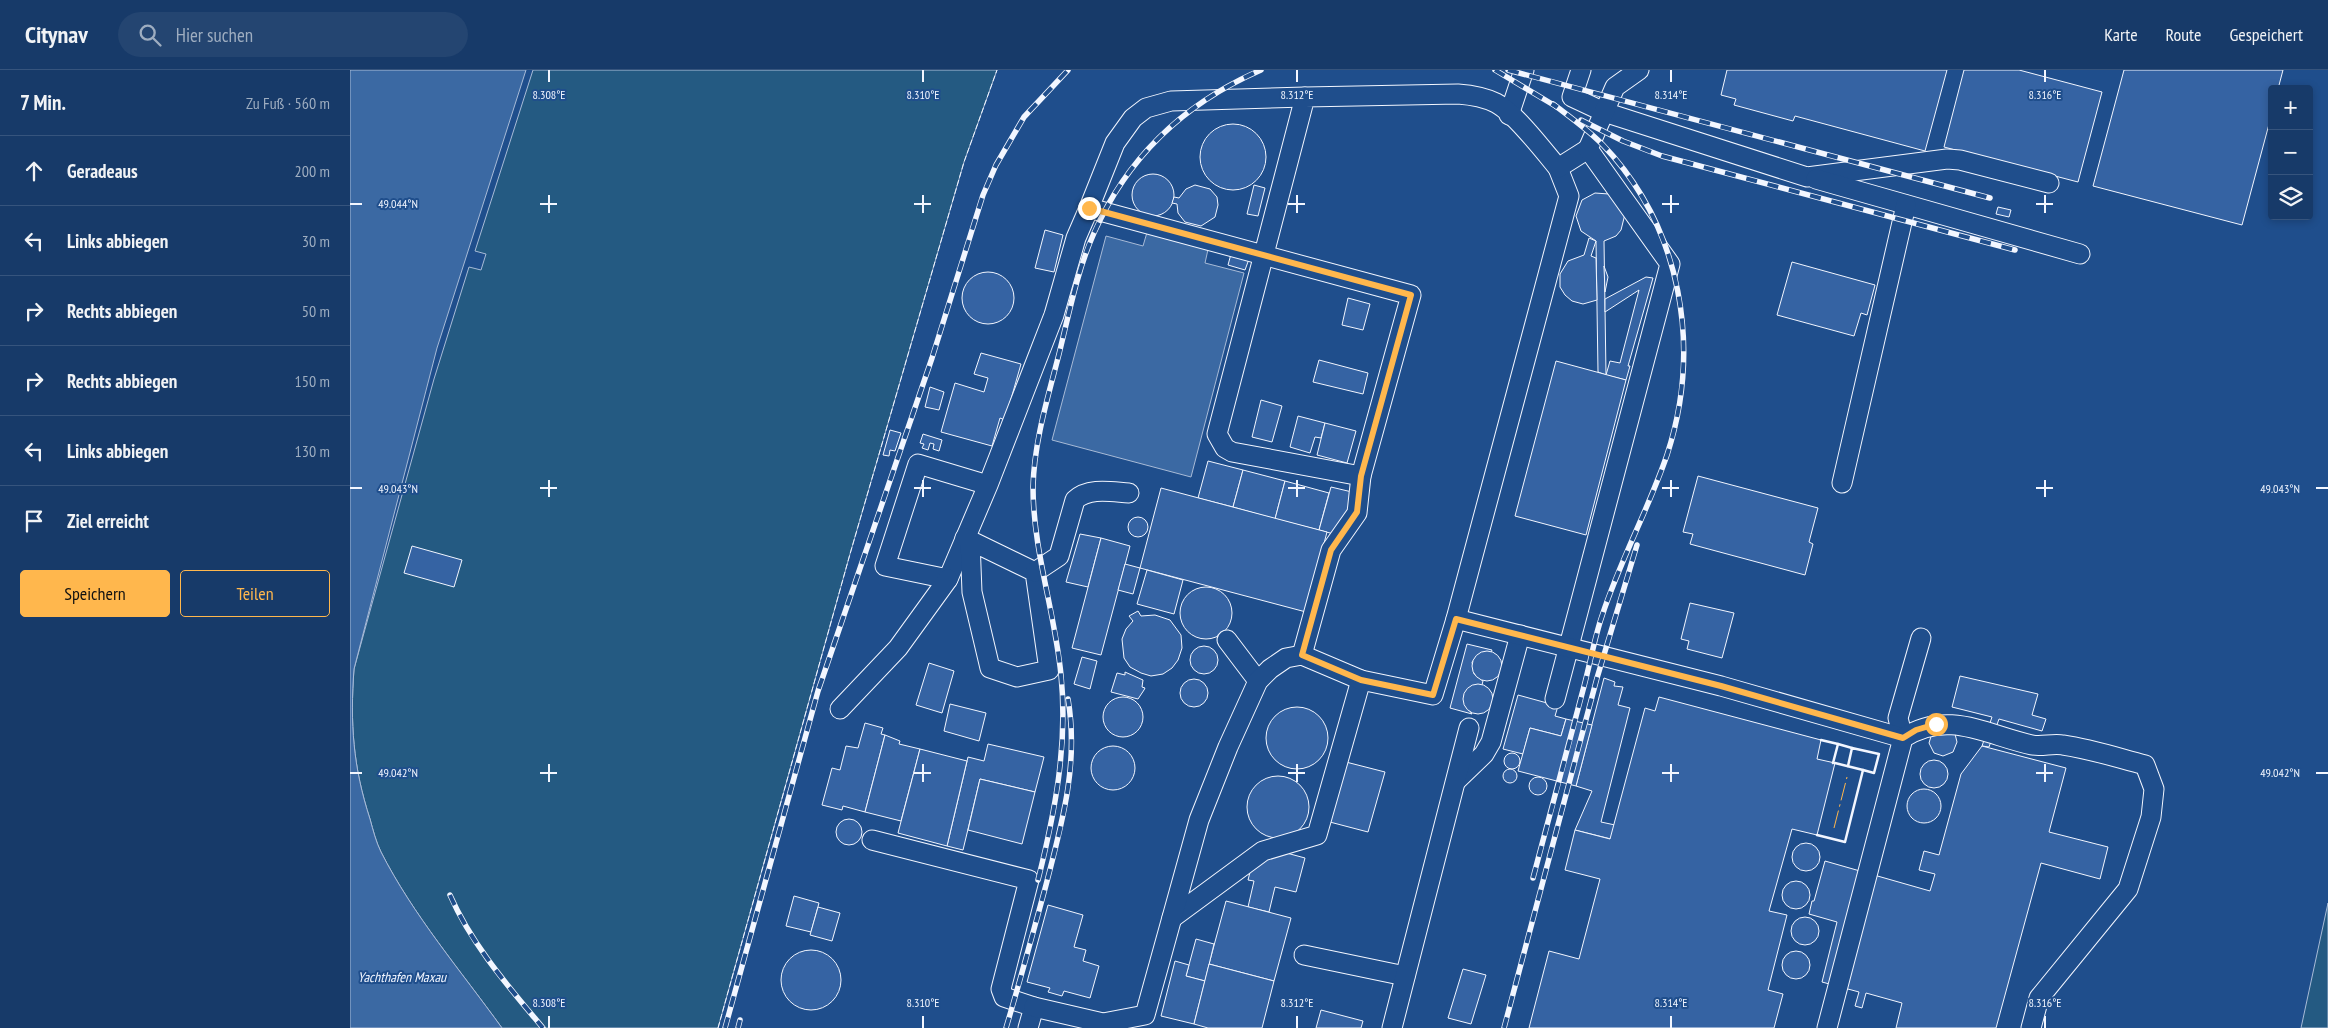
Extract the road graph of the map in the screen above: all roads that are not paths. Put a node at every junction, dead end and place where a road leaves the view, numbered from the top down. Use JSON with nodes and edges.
{"nodes":[{"id":1,"x":1524,"y":70,"type":"edge"},
{"id":2,"x":1581,"y":70,"type":"edge"},
{"id":3,"x":1639,"y":70,"type":"edge"},
{"id":4,"x":1305,"y":98,"type":"junction"},
{"id":5,"x":1604,"y":112,"type":"junction"},
{"id":6,"x":1510,"y":115,"type":"junction"},
{"id":7,"x":1588,"y":149,"type":"junction"},
{"id":8,"x":1558,"y":168,"type":"junction"},
{"id":9,"x":1807,"y":177,"type":"junction"},
{"id":10,"x":2049,"y":183,"type":"dead end"},
{"id":11,"x":1906,"y":205,"type":"junction"},
{"id":12,"x":1089,"y":208,"type":"junction"},
{"id":13,"x":1264,"y":254,"type":"junction"},
{"id":14,"x":2080,"y":254,"type":"dead end"},
{"id":15,"x":1361,"y":476,"type":"junction"},
{"id":16,"x":1842,"y":483,"type":"dead end"},
{"id":17,"x":988,"y":485,"type":"junction"},
{"id":18,"x":1129,"y":494,"type":"dead end"},
{"id":19,"x":967,"y":539,"type":"junction"},
{"id":20,"x":1035,"y":572,"type":"junction"},
{"id":21,"x":948,"y":578,"type":"junction"},
{"id":22,"x":1456,"y":619,"type":"junction"},
{"id":23,"x":1520,"y":635,"type":"junction"},
{"id":24,"x":1921,"y":638,"type":"dead end"},
{"id":25,"x":1227,"y":640,"type":"dead end"},
{"id":26,"x":1568,"y":647,"type":"junction"},
{"id":27,"x":1302,"y":655,"type":"junction"},
{"id":28,"x":1361,"y":680,"type":"junction"},
{"id":29,"x":1258,"y":681,"type":"junction"},
{"id":30,"x":1555,"y":700,"type":"dead end"},
{"id":31,"x":840,"y":709,"type":"dead end"},
{"id":32,"x":1469,"y":728,"type":"dead end"},
{"id":33,"x":1903,"y":738,"type":"junction"},
{"id":34,"x":1456,"y":781,"type":"junction"},
{"id":35,"x":872,"y":840,"type":"dead end"},
{"id":36,"x":1172,"y":918,"type":"junction"},
{"id":37,"x":1304,"y":956,"type":"dead end"},
{"id":38,"x":1406,"y":976,"type":"junction"},
{"id":39,"x":1034,"y":1007,"type":"junction"},
{"id":40,"x":1028,"y":1028,"type":"edge"},
{"id":41,"x":1392,"y":1028,"type":"edge"},
{"id":42,"x":1826,"y":1028,"type":"edge"},
{"id":43,"x":2031,"y":1028,"type":"edge"}],
"edges":[{"from":1,"to":6,"type":"lane"},
{"from":2,"to":5,"type":"lane"},
{"from":3,"to":5,"type":"lane"},
{"from":4,"to":6,"type":"lane"},
{"from":4,"to":12,"type":"lane"},
{"from":4,"to":13,"type":"lane"},
{"from":5,"to":7,"type":"lane"},
{"from":5,"to":9,"type":"lane"},
{"from":6,"to":8,"type":"lane"},
{"from":7,"to":8,"type":"lane"},
{"from":7,"to":26,"type":"lane"},
{"from":8,"to":22,"type":"lane"},
{"from":9,"to":10,"type":"lane"},
{"from":9,"to":11,"type":"lane"},
{"from":11,"to":14,"type":"lane"},
{"from":11,"to":16,"type":"lane"},
{"from":12,"to":13,"type":"lane"},
{"from":12,"to":17,"type":"lane"},
{"from":13,"to":15,"type":"lane"},
{"from":13,"to":15,"type":"lane"},
{"from":15,"to":27,"type":"lane"},
{"from":17,"to":19,"type":"lane"},
{"from":17,"to":21,"type":"lane"},
{"from":18,"to":20,"type":"lane"},
{"from":19,"to":20,"type":"lane"},
{"from":19,"to":20,"type":"lane"},
{"from":19,"to":21,"type":"lane"},
{"from":21,"to":31,"type":"lane"},
{"from":22,"to":23,"type":"lane"},
{"from":22,"to":28,"type":"lane"},
{"from":23,"to":26,"type":"lane"},
{"from":23,"to":34,"type":"lane"},
{"from":24,"to":33,"type":"lane"},
{"from":25,"to":29,"type":"lane"},
{"from":26,"to":30,"type":"lane"},
{"from":26,"to":33,"type":"lane"},
{"from":27,"to":28,"type":"lane"},
{"from":27,"to":29,"type":"lane"},
{"from":28,"to":36,"type":"lane"},
{"from":29,"to":36,"type":"lane"},
{"from":32,"to":34,"type":"lane"},
{"from":33,"to":42,"type":"lane"},
{"from":33,"to":43,"type":"lane"},
{"from":34,"to":38,"type":"lane"},
{"from":35,"to":39,"type":"lane"},
{"from":36,"to":39,"type":"lane"},
{"from":37,"to":38,"type":"lane"},
{"from":38,"to":41,"type":"lane"},
{"from":39,"to":40,"type":"lane"}]}
